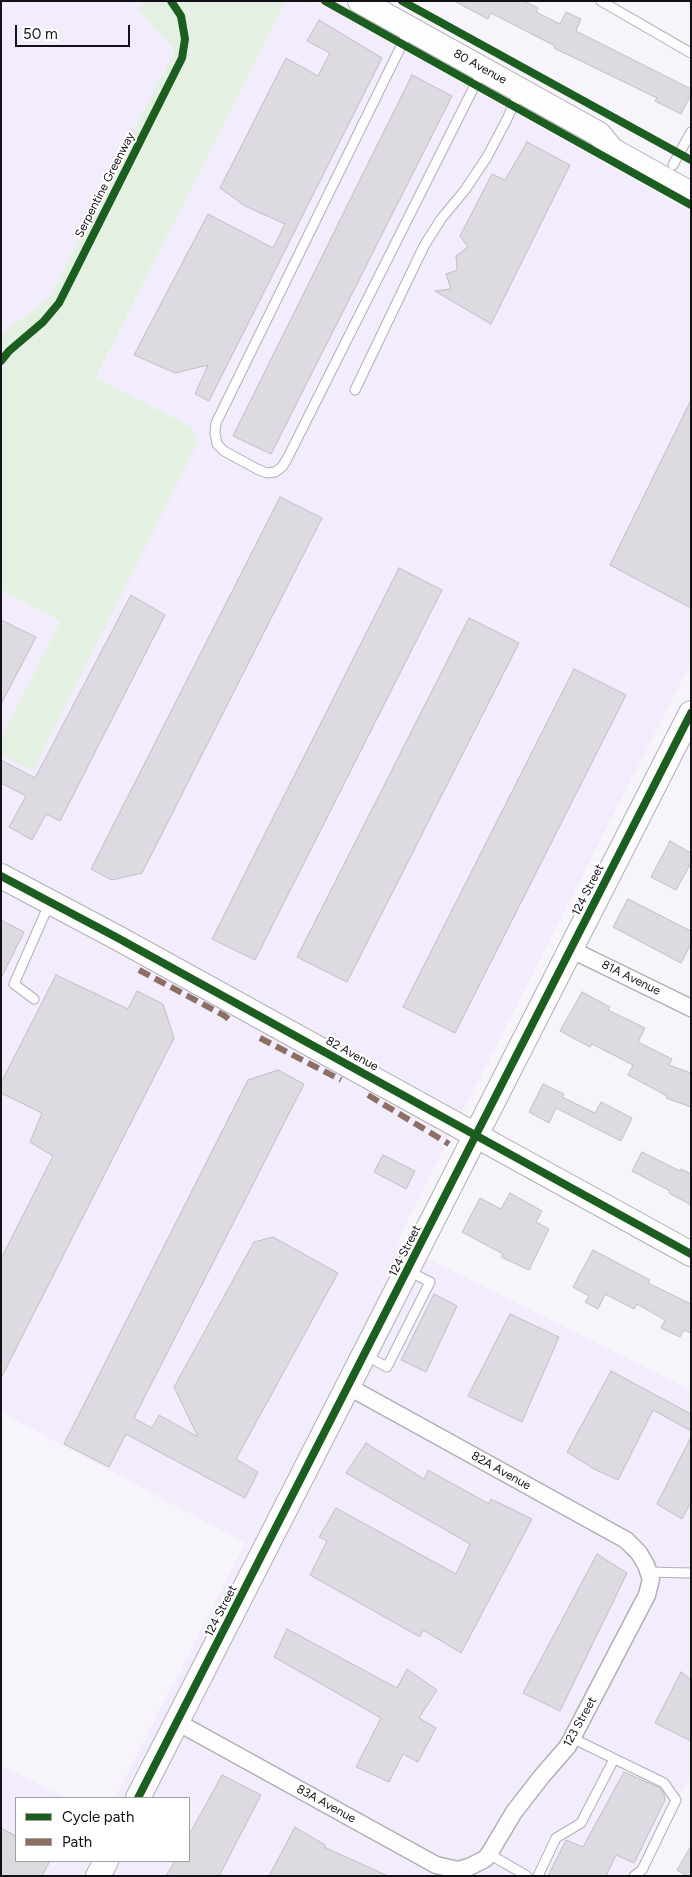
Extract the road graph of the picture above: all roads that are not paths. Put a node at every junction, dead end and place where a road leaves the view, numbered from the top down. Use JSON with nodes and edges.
{"nodes":[{"id":1,"x":360,"y":1,"type":"edge"},
{"id":2,"x":601,"y":1,"type":"edge"},
{"id":3,"x":384,"y":7,"type":"edge"},
{"id":4,"x":410,"y":28,"type":"junction"},
{"id":5,"x":691,"y":53,"type":"edge"},
{"id":6,"x":483,"y":69,"type":"junction"},
{"id":7,"x":520,"y":90,"type":"junction"},
{"id":8,"x":691,"y":132,"type":"edge"},
{"id":9,"x":599,"y":134,"type":"junction"},
{"id":10,"x":682,"y":170,"type":"edge"},
{"id":11,"x":691,"y":194,"type":"edge"},
{"id":12,"x":355,"y":390,"type":"dead end"},
{"id":13,"x":689,"y":719,"type":"edge"},
{"id":14,"x":1,"y":876,"type":"edge"},
{"id":15,"x":50,"y":902,"type":"junction"},
{"id":16,"x":570,"y":949,"type":"junction"},
{"id":17,"x":34,"y":999,"type":"dead end"},
{"id":18,"x":691,"y":1008,"type":"edge"},
{"id":19,"x":477,"y":1136,"type":"junction"},
{"id":20,"x":691,"y":1254,"type":"edge"},
{"id":21,"x":348,"y":1387,"type":"junction"},
{"id":22,"x":647,"y":1568,"type":"junction"},
{"id":23,"x":691,"y":1573,"type":"edge"},
{"id":24,"x":177,"y":1722,"type":"junction"},
{"id":25,"x":572,"y":1738,"type":"junction"},
{"id":26,"x":614,"y":1759,"type":"junction"},
{"id":27,"x":139,"y":1797,"type":"edge"},
{"id":28,"x":484,"y":1859,"type":"junction"},
{"id":29,"x":105,"y":1862,"type":"edge"},
{"id":30,"x":98,"y":1876,"type":"edge"},
{"id":31,"x":527,"y":1876,"type":"edge"},
{"id":32,"x":538,"y":1876,"type":"edge"},
{"id":33,"x":634,"y":1876,"type":"edge"}],
"edges":[{"from":1,"to":3,"type":"street","name":"80 Avenue"},
{"from":2,"to":5,"type":"lane"},
{"from":3,"to":4,"type":"street","name":"80 Avenue"},
{"from":4,"to":6,"type":"street","name":"80 Avenue"},
{"from":4,"to":6,"type":"lane"},
{"from":6,"to":7,"type":"street","name":"80 Avenue"},
{"from":7,"to":9,"type":"street","name":"80 Avenue"},
{"from":7,"to":12,"type":"lane"},
{"from":8,"to":10,"type":"lane"},
{"from":9,"to":10,"type":"street","name":"80 Avenue"},
{"from":9,"to":11,"type":"street","name":"80 Avenue"},
{"from":13,"to":16,"type":"street","name":"124 Street"},
{"from":14,"to":15,"type":"street","name":"82 Avenue"},
{"from":15,"to":17,"type":"lane"},
{"from":15,"to":19,"type":"street","name":"82 Avenue"},
{"from":16,"to":18,"type":"street","name":"81A Avenue"},
{"from":16,"to":19,"type":"street","name":"124 Street"},
{"from":19,"to":20,"type":"street","name":"82 Avenue"},
{"from":19,"to":21,"type":"street","name":"124 Street"},
{"from":21,"to":22,"type":"street","name":"82A Avenue"},
{"from":21,"to":24,"type":"street","name":"124 Street"},
{"from":22,"to":23,"type":"lane"},
{"from":22,"to":25,"type":"street","name":"123 Street"},
{"from":24,"to":27,"type":"street","name":"124 Street"},
{"from":24,"to":28,"type":"street","name":"83A Avenue"},
{"from":25,"to":26,"type":"lane"},
{"from":25,"to":28,"type":"street","name":"123 Street"},
{"from":26,"to":32,"type":"lane"},
{"from":26,"to":33,"type":"lane"},
{"from":28,"to":31,"type":"lane"},
{"from":29,"to":30,"type":"street"}]}
